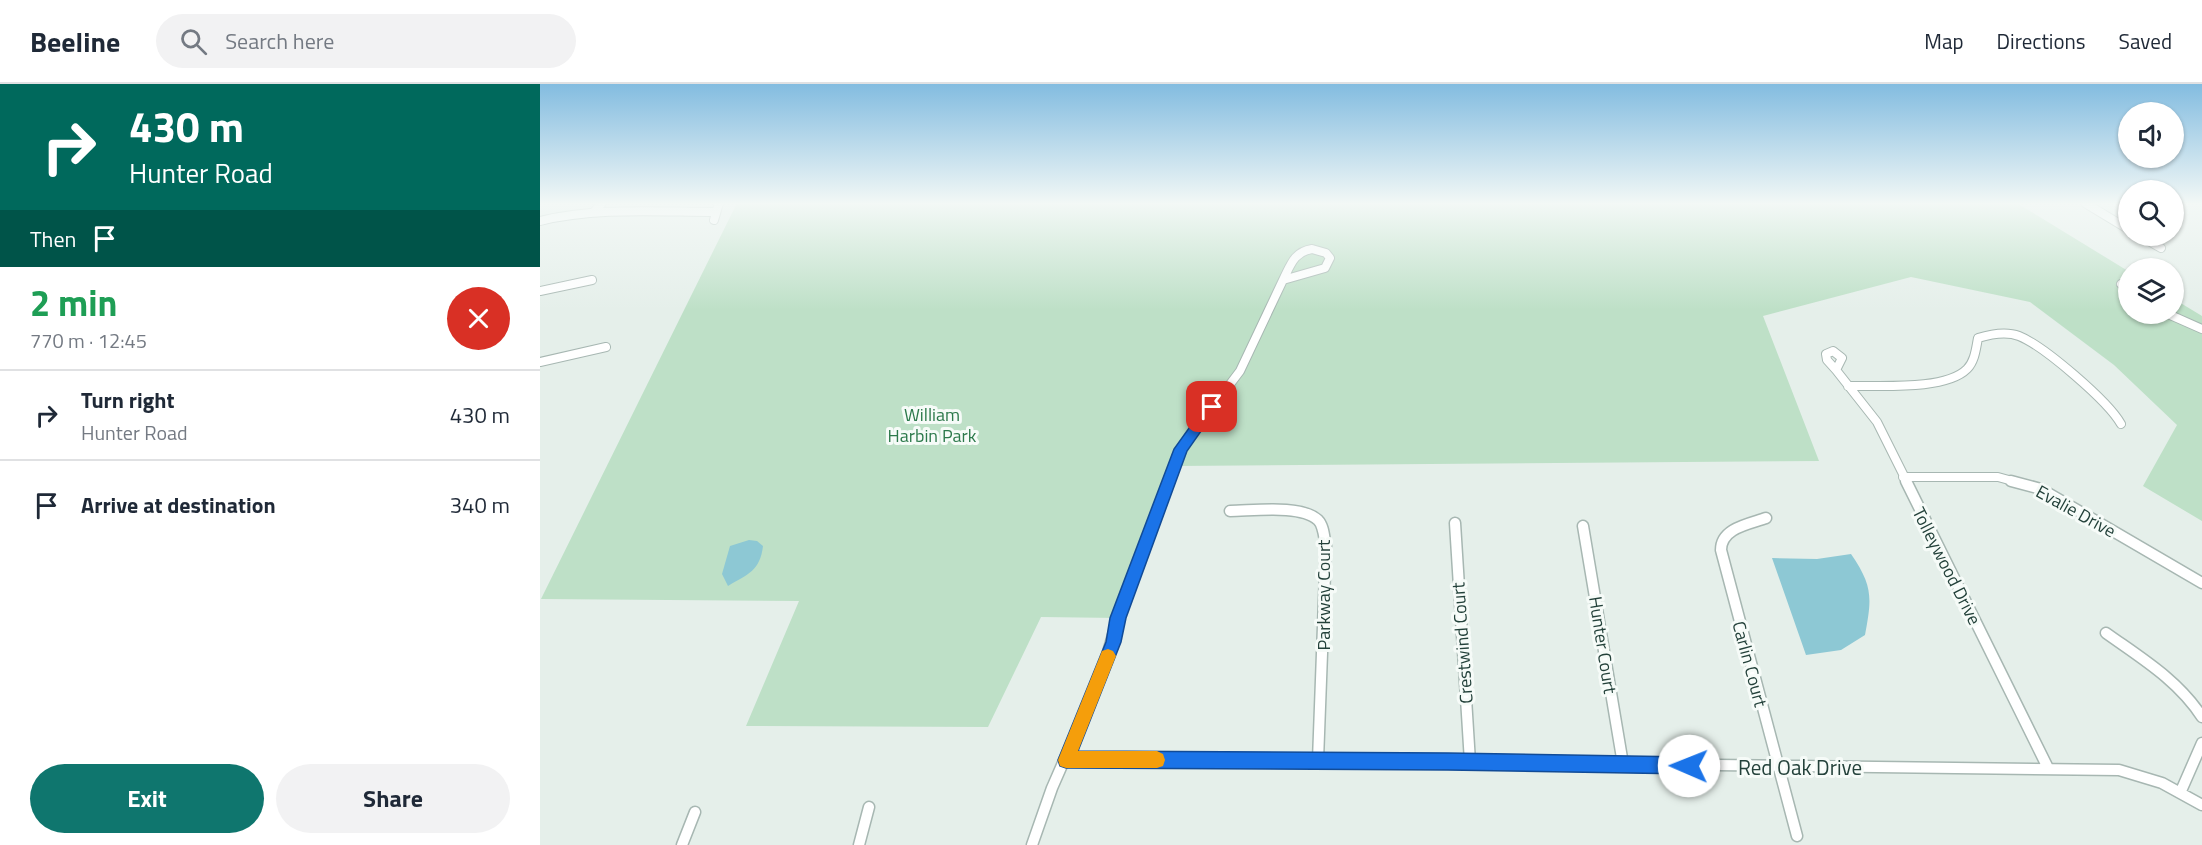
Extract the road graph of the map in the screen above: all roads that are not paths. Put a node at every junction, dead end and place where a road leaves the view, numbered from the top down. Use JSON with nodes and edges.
{"nodes":[{"id":1,"x":2158,"y":246,"type":"edge"},
{"id":2,"x":2161,"y":248,"type":"dead end"},
{"id":3,"x":592,"y":280,"type":"dead end"},
{"id":4,"x":1282,"y":280,"type":"junction"},
{"id":5,"x":540,"y":291,"type":"edge"},
{"id":6,"x":2184,"y":321,"type":"edge"},
{"id":7,"x":2202,"y":329,"type":"edge"},
{"id":8,"x":606,"y":347,"type":"dead end"},
{"id":9,"x":540,"y":362,"type":"edge"},
{"id":10,"x":1836,"y":370,"type":"dead end"},
{"id":11,"x":1848,"y":386,"type":"junction"},
{"id":12,"x":2121,"y":424,"type":"dead end"},
{"id":13,"x":1903,"y":477,"type":"junction"},
{"id":14,"x":1230,"y":511,"type":"dead end"},
{"id":15,"x":1766,"y":518,"type":"dead end"},
{"id":16,"x":1455,"y":523,"type":"dead end"},
{"id":17,"x":1583,"y":526,"type":"dead end"},
{"id":18,"x":2202,"y":583,"type":"edge"},
{"id":19,"x":2106,"y":633,"type":"dead end"},
{"id":20,"x":2202,"y":717,"type":"edge"},
{"id":21,"x":2202,"y":743,"type":"edge"},
{"id":22,"x":1066,"y":760,"type":"junction"},
{"id":23,"x":1318,"y":760,"type":"junction"},
{"id":24,"x":1470,"y":762,"type":"junction"},
{"id":25,"x":1623,"y":764,"type":"junction"},
{"id":26,"x":1778,"y":768,"type":"junction"},
{"id":27,"x":2048,"y":768,"type":"junction"},
{"id":28,"x":2181,"y":791,"type":"junction"},
{"id":29,"x":2202,"y":806,"type":"edge"},
{"id":30,"x":869,"y":807,"type":"dead end"},
{"id":31,"x":695,"y":812,"type":"dead end"},
{"id":32,"x":1797,"y":836,"type":"dead end"},
{"id":33,"x":682,"y":845,"type":"edge"},
{"id":34,"x":859,"y":845,"type":"edge"},
{"id":35,"x":1032,"y":845,"type":"edge"}],
"edges":[{"from":1,"to":2,"type":"street"},
{"from":3,"to":5,"type":"street"},
{"from":4,"to":4,"type":"street"},
{"from":4,"to":22,"type":"street"},
{"from":6,"to":7,"type":"street"},
{"from":8,"to":9,"type":"street"},
{"from":10,"to":11,"type":"street","name":"Tolleywood Drive"},
{"from":11,"to":12,"type":"street"},
{"from":11,"to":13,"type":"street","name":"Tolleywood Drive"},
{"from":13,"to":18,"type":"street","name":"Evalie Drive"},
{"from":13,"to":27,"type":"street","name":"Tolleywood Drive"},
{"from":14,"to":23,"type":"street","name":"Parkway Court"},
{"from":15,"to":26,"type":"street","name":"Carlin Court"},
{"from":16,"to":24,"type":"street","name":"Crestwind Court"},
{"from":17,"to":25,"type":"street","name":"Hunter Court"},
{"from":19,"to":20,"type":"street"},
{"from":21,"to":28,"type":"street"},
{"from":22,"to":23,"type":"street","name":"Red Oak Drive"},
{"from":22,"to":35,"type":"street"},
{"from":23,"to":24,"type":"street","name":"Red Oak Drive"},
{"from":24,"to":25,"type":"street","name":"Red Oak Drive"},
{"from":25,"to":26,"type":"street","name":"Red Oak Drive"},
{"from":26,"to":27,"type":"street","name":"Red Oak Drive"},
{"from":26,"to":32,"type":"street","name":"Carlin Court"},
{"from":27,"to":28,"type":"street","name":"Red Oak Drive"},
{"from":28,"to":29,"type":"street","name":"Red Oak Drive"},
{"from":30,"to":34,"type":"street"},
{"from":31,"to":33,"type":"street"}]}
